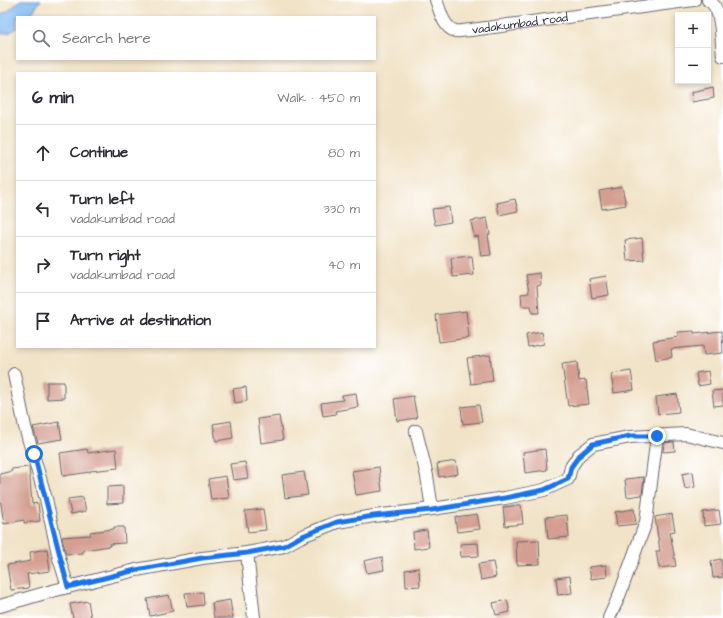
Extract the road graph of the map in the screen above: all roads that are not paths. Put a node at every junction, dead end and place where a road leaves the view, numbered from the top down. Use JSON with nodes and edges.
{"nodes":[{"id":1,"x":436,"y":0,"type":"edge"},
{"id":2,"x":694,"y":0,"type":"edge"},
{"id":3,"x":708,"y":0,"type":"edge"},
{"id":4,"x":723,"y":56,"type":"edge"},
{"id":5,"x":14,"y":374,"type":"dead end"},
{"id":6,"x":416,"y":431,"type":"dead end"},
{"id":7,"x":657,"y":436,"type":"junction"},
{"id":8,"x":723,"y":443,"type":"edge"},
{"id":9,"x":432,"y":510,"type":"junction"},
{"id":10,"x":247,"y":553,"type":"junction"},
{"id":11,"x":68,"y":587,"type":"junction"},
{"id":12,"x":0,"y":606,"type":"edge"},
{"id":13,"x":254,"y":618,"type":"edge"},
{"id":14,"x":609,"y":618,"type":"edge"}],
"edges":[{"from":1,"to":2,"type":"street","name":"vadakumbad road"},
{"from":3,"to":4,"type":"street"},
{"from":5,"to":11,"type":"street"},
{"from":6,"to":9,"type":"street"},
{"from":7,"to":8,"type":"street"},
{"from":7,"to":9,"type":"street"},
{"from":7,"to":14,"type":"street"},
{"from":9,"to":10,"type":"street"},
{"from":10,"to":11,"type":"street"},
{"from":10,"to":13,"type":"street"},
{"from":11,"to":12,"type":"street"}]}
